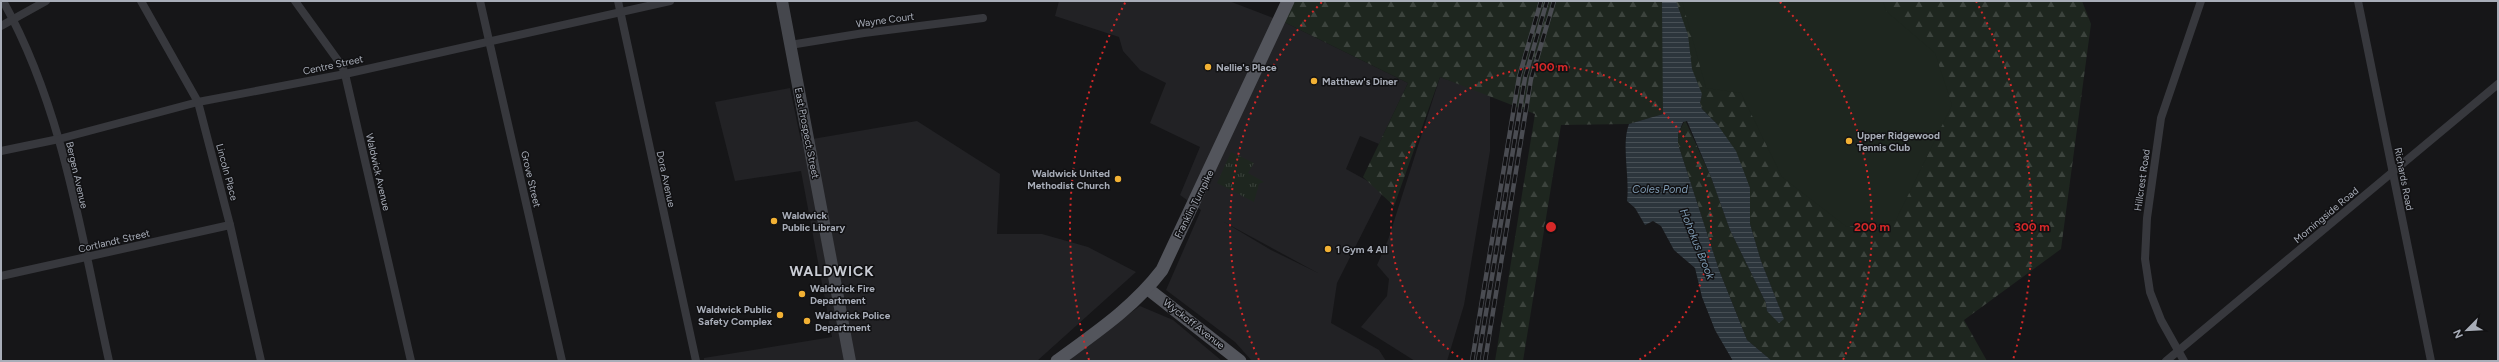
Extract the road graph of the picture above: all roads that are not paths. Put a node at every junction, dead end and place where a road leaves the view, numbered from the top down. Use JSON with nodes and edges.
{"nodes":[{"id":1,"x":3,"y":1,"type":"edge"},
{"id":2,"x":46,"y":1,"type":"edge"},
{"id":3,"x":141,"y":1,"type":"edge"},
{"id":4,"x":295,"y":1,"type":"edge"},
{"id":5,"x":480,"y":1,"type":"edge"},
{"id":6,"x":618,"y":1,"type":"edge"},
{"id":7,"x":670,"y":1,"type":"edge"},
{"id":8,"x":782,"y":1,"type":"edge"},
{"id":9,"x":2201,"y":1,"type":"edge"},
{"id":10,"x":2358,"y":1,"type":"edge"},
{"id":11,"x":1286,"y":6,"type":"edge"},
{"id":12,"x":621,"y":12,"type":"junction"},
{"id":13,"x":983,"y":18,"type":"dead end"},
{"id":14,"x":13,"y":19,"type":"junction"},
{"id":15,"x":1,"y":26,"type":"edge"},
{"id":16,"x":490,"y":41,"type":"junction"},
{"id":17,"x":790,"y":45,"type":"junction"},
{"id":18,"x":345,"y":74,"type":"junction"},
{"id":19,"x":2498,"y":84,"type":"edge"},
{"id":20,"x":198,"y":102,"type":"junction"},
{"id":21,"x":59,"y":139,"type":"junction"},
{"id":22,"x":1,"y":151,"type":"edge"},
{"id":23,"x":2393,"y":172,"type":"junction"},
{"id":24,"x":230,"y":225,"type":"junction"},
{"id":25,"x":86,"y":257,"type":"junction"},
{"id":26,"x":1,"y":276,"type":"edge"},
{"id":27,"x":1148,"y":288,"type":"junction"},
{"id":28,"x":2178,"y":351,"type":"junction"},
{"id":29,"x":108,"y":361,"type":"edge"},
{"id":30,"x":261,"y":361,"type":"edge"},
{"id":31,"x":411,"y":361,"type":"edge"},
{"id":32,"x":562,"y":361,"type":"edge"},
{"id":33,"x":696,"y":361,"type":"edge"},
{"id":34,"x":850,"y":361,"type":"edge"},
{"id":35,"x":1057,"y":361,"type":"edge"},
{"id":36,"x":1240,"y":361,"type":"edge"},
{"id":37,"x":2166,"y":361,"type":"edge"},
{"id":38,"x":2184,"y":361,"type":"edge"},
{"id":39,"x":2430,"y":361,"type":"edge"}],
"edges":[{"from":1,"to":14,"type":"street","name":"Bergen Avenue"},
{"from":2,"to":14,"type":"street"},
{"from":3,"to":20,"type":"street","name":"Lincoln Place"},
{"from":4,"to":18,"type":"street","name":"Waldwick Avenue"},
{"from":5,"to":16,"type":"street","name":"Grove Street"},
{"from":6,"to":12,"type":"street","name":"Dora Avenue"},
{"from":7,"to":12,"type":"street","name":"Centre Street"},
{"from":8,"to":17,"type":"street","name":"East Prospect Street"},
{"from":9,"to":28,"type":"street","name":"Hillcrest Road"},
{"from":10,"to":23,"type":"street","name":"Richards Road"},
{"from":11,"to":27,"type":"main road","name":"Franklin Turnpike"},
{"from":12,"to":16,"type":"street","name":"Centre Street"},
{"from":12,"to":33,"type":"street","name":"Dora Avenue"},
{"from":13,"to":17,"type":"street","name":"Wayne Court"},
{"from":14,"to":15,"type":"street"},
{"from":14,"to":21,"type":"street","name":"Bergen Avenue"},
{"from":16,"to":18,"type":"street","name":"Centre Street"},
{"from":16,"to":32,"type":"street","name":"Grove Street"},
{"from":17,"to":34,"type":"street","name":"East Prospect Street"},
{"from":18,"to":20,"type":"street","name":"Centre Street"},
{"from":18,"to":31,"type":"street","name":"Waldwick Avenue"},
{"from":19,"to":23,"type":"street","name":"Morningside Road"},
{"from":20,"to":21,"type":"street","name":"Centre Street"},
{"from":20,"to":24,"type":"street","name":"Lincoln Place"},
{"from":21,"to":22,"type":"street","name":"Centre Street"},
{"from":21,"to":25,"type":"street","name":"Bergen Avenue"},
{"from":23,"to":28,"type":"street","name":"Morningside Road"},
{"from":23,"to":39,"type":"street","name":"Richards Road"},
{"from":24,"to":25,"type":"street","name":"Cortlandt Street"},
{"from":24,"to":30,"type":"street","name":"Lincoln Place"},
{"from":25,"to":26,"type":"street","name":"Cortlandt Street"},
{"from":25,"to":29,"type":"street","name":"Bergen Avenue"},
{"from":27,"to":35,"type":"main road","name":"Franklin Turnpike"},
{"from":27,"to":36,"type":"main road","name":"Wyckoff Avenue"},
{"from":28,"to":37,"type":"street","name":"Morningside Road"},
{"from":28,"to":38,"type":"street","name":"Hillcrest Road"}]}
